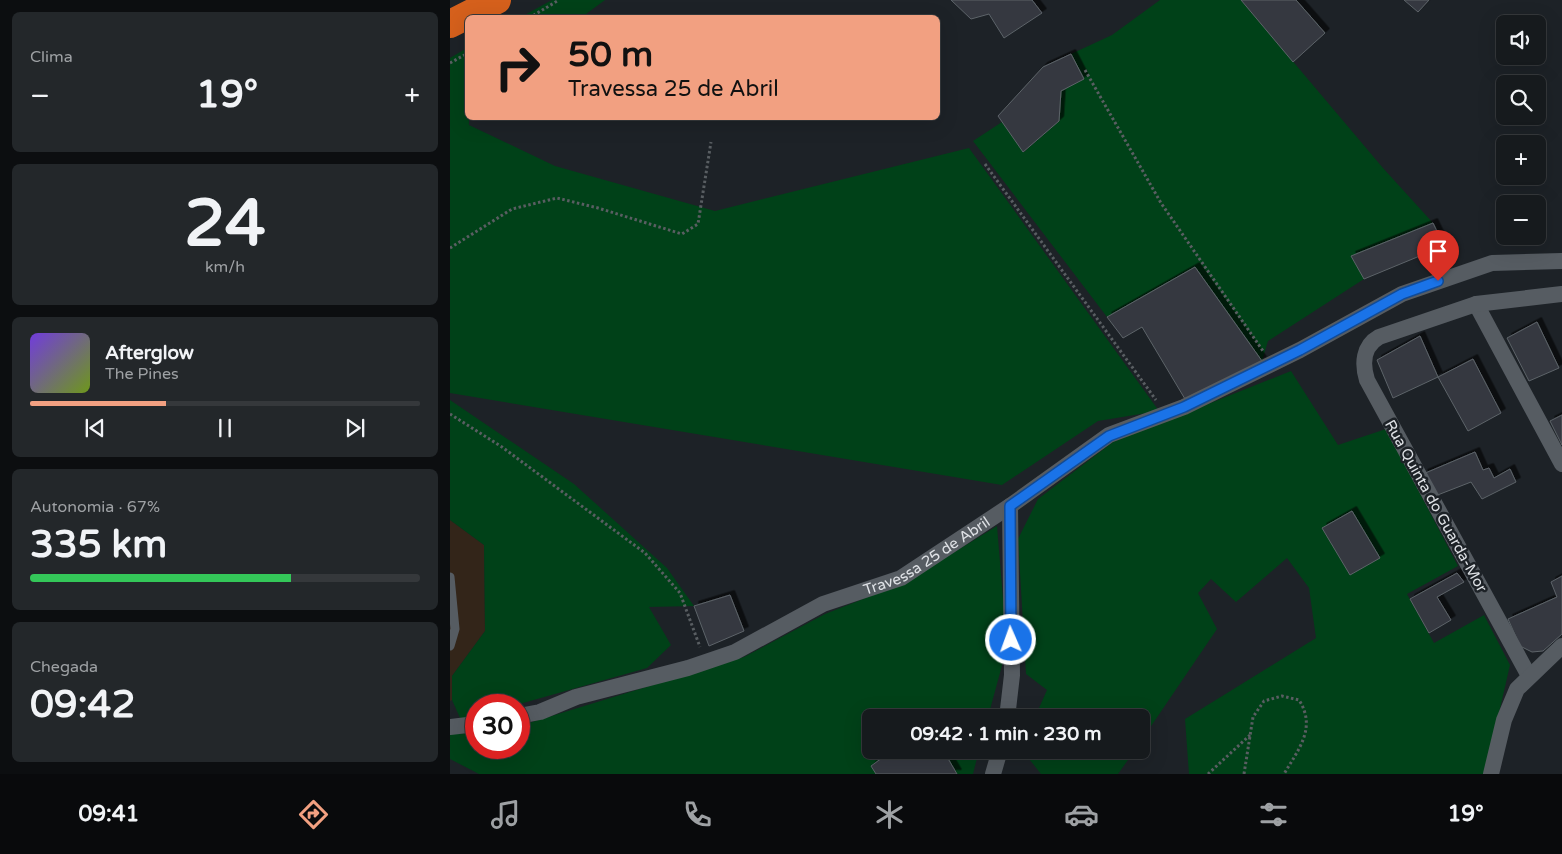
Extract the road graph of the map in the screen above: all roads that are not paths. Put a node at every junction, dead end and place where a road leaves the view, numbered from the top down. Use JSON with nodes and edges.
{"nodes":[{"id":1,"x":497,"y":0,"type":"edge"},
{"id":2,"x":502,"y":0,"type":"edge"},
{"id":3,"x":468,"y":15,"type":"edge"},
{"id":4,"x":480,"y":15,"type":"edge"},
{"id":5,"x":465,"y":16,"type":"edge"},
{"id":6,"x":450,"y":24,"type":"edge"},
{"id":7,"x":465,"y":25,"type":"edge"},
{"id":8,"x":450,"y":34,"type":"edge"},
{"id":9,"x":1562,"y":261,"type":"edge"},
{"id":10,"x":1562,"y":294,"type":"edge"},
{"id":11,"x":1476,"y":304,"type":"junction"},
{"id":12,"x":1562,"y":464,"type":"edge"},
{"id":13,"x":1010,"y":506,"type":"junction"},
{"id":14,"x":450,"y":578,"type":"edge"},
{"id":15,"x":450,"y":646,"type":"edge"},
{"id":16,"x":1562,"y":646,"type":"edge"},
{"id":17,"x":1529,"y":676,"type":"junction"},
{"id":18,"x":1008,"y":709,"type":"edge"},
{"id":19,"x":530,"y":714,"type":"edge"},
{"id":20,"x":465,"y":725,"type":"edge"},
{"id":21,"x":450,"y":727,"type":"edge"},
{"id":22,"x":997,"y":759,"type":"edge"},
{"id":23,"x":993,"y":774,"type":"edge"},
{"id":24,"x":1491,"y":774,"type":"edge"}],
"edges":[{"from":1,"to":3,"type":"highway"},
{"from":2,"to":4,"type":"highway"},
{"from":5,"to":6,"type":"highway"},
{"from":7,"to":8,"type":"highway"},
{"from":9,"to":13,"type":"street","name":"Travessa 25 de Abril"},
{"from":10,"to":11,"type":"street"},
{"from":11,"to":12,"type":"street"},
{"from":11,"to":17,"type":"street","name":"Rua Quinta do Guarda-Mor"},
{"from":13,"to":18,"type":"street"},
{"from":13,"to":19,"type":"street","name":"Travessa 25 de Abril"},
{"from":14,"to":15,"type":"lane"},
{"from":16,"to":17,"type":"street"},
{"from":17,"to":24,"type":"street"},
{"from":20,"to":21,"type":"street"},
{"from":22,"to":23,"type":"street"}]}
